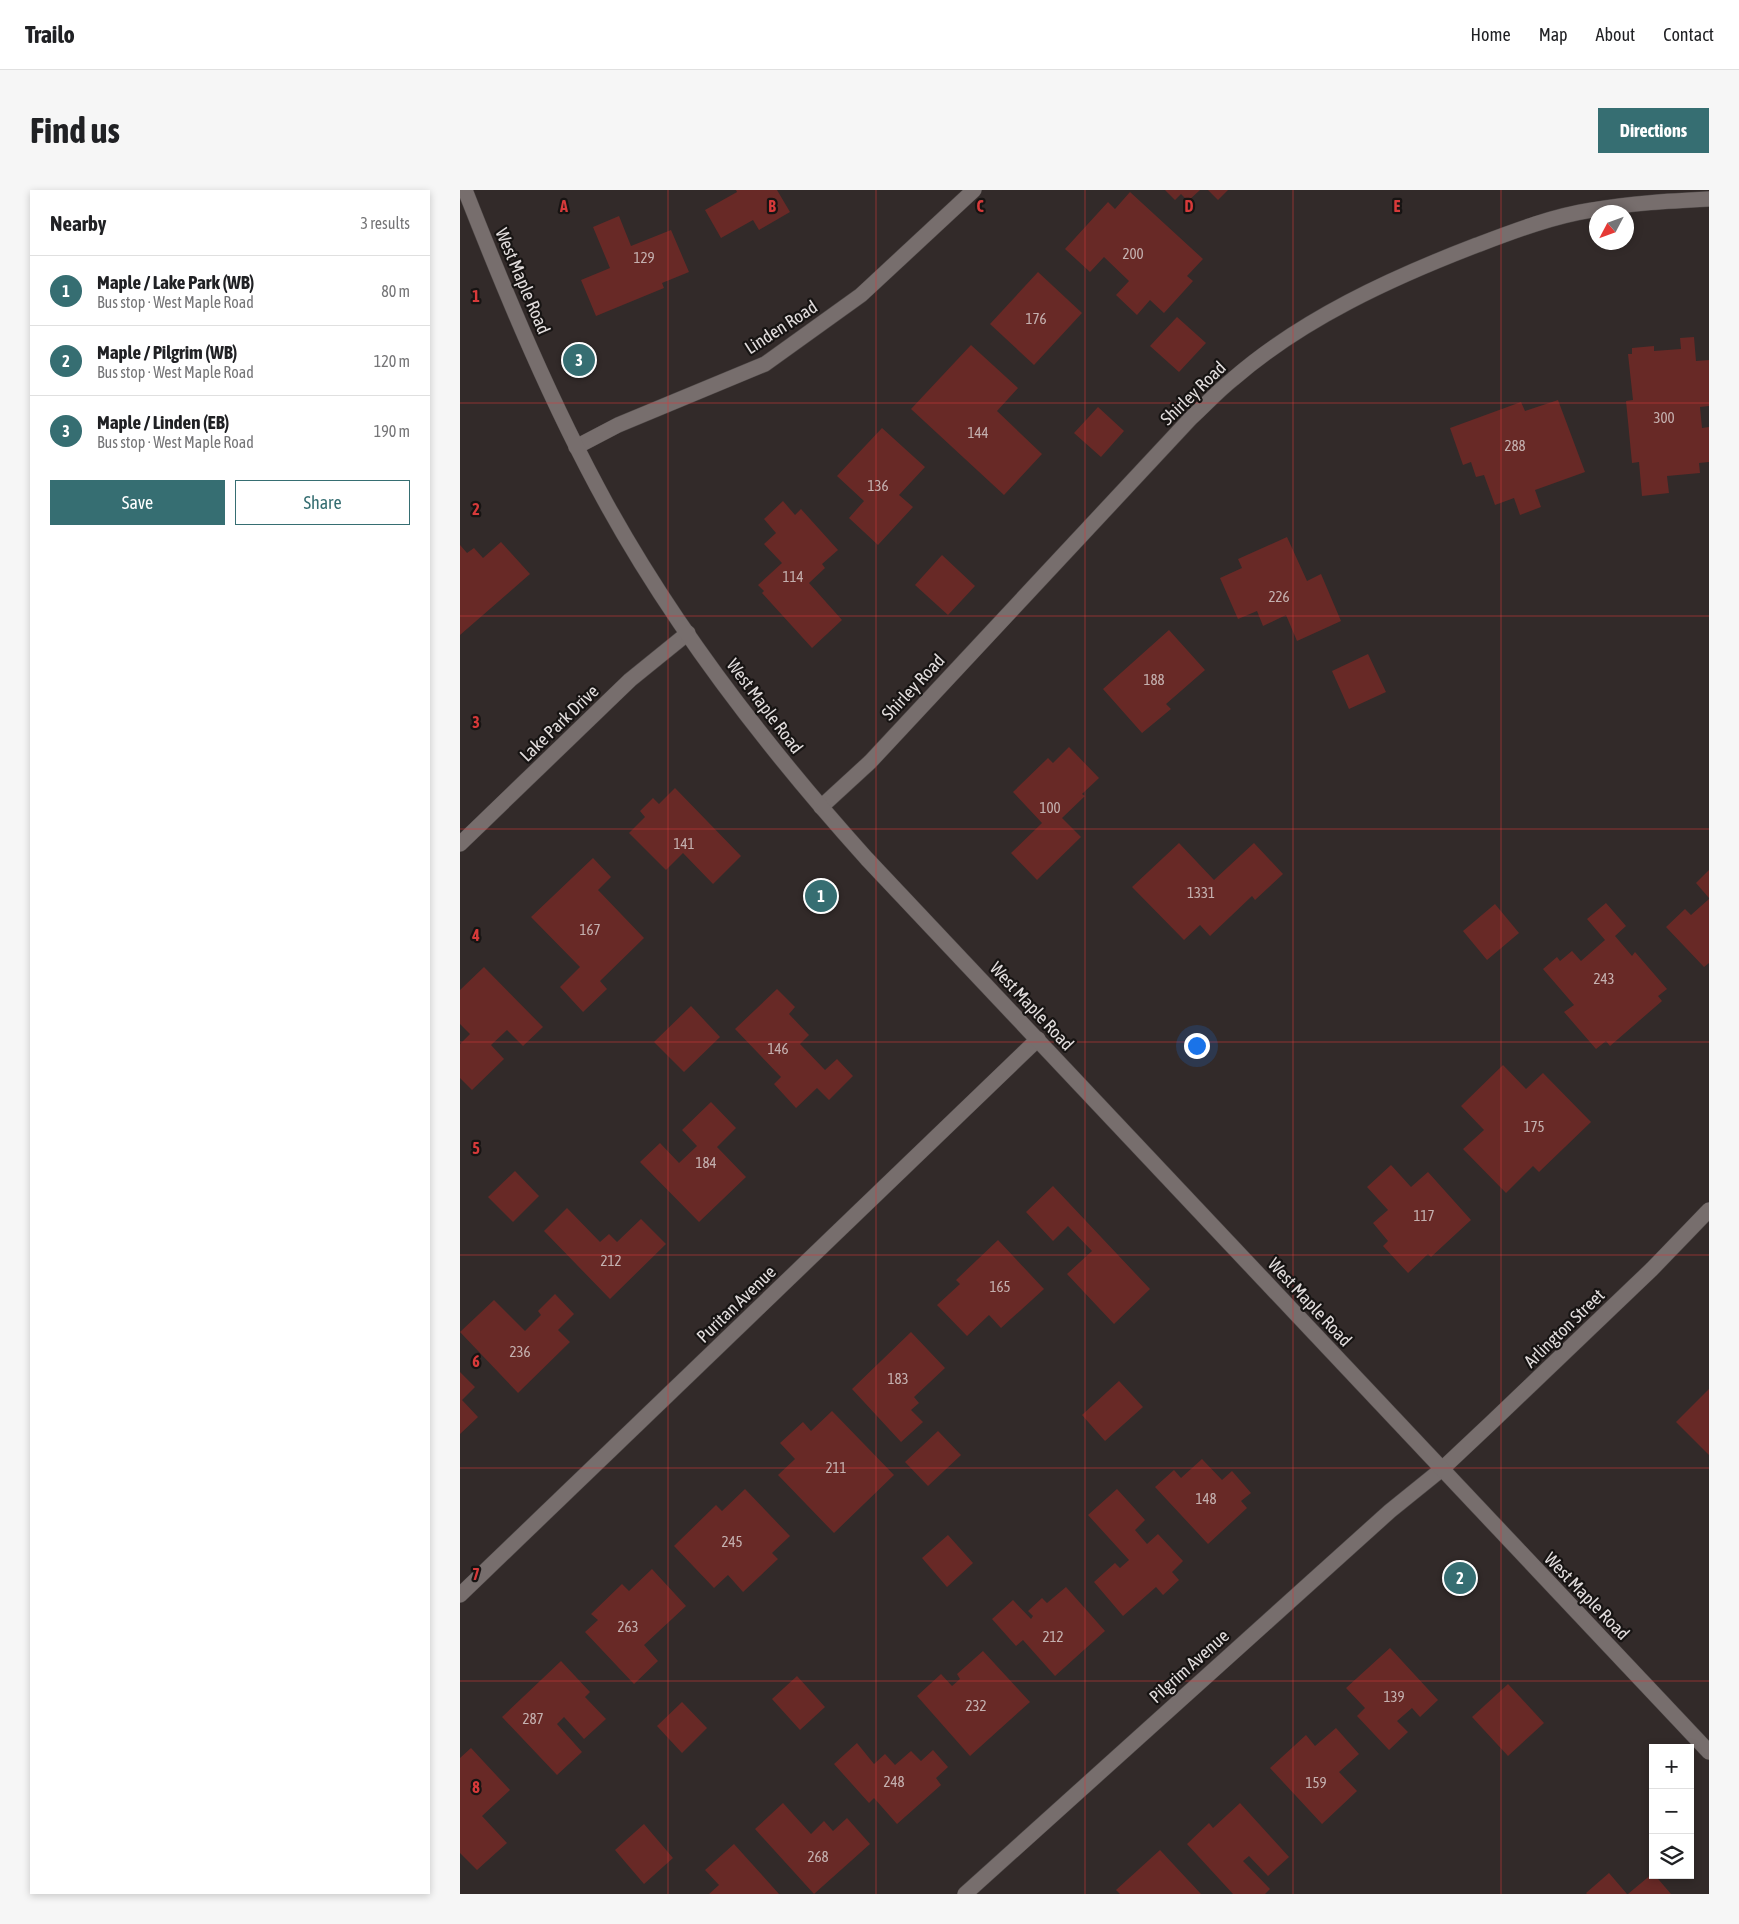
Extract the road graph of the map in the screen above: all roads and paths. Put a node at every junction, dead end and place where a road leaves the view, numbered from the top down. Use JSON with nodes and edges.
{"nodes":[{"id":1,"x":465,"y":190,"type":"edge"},
{"id":2,"x":974,"y":190,"type":"edge"},
{"id":3,"x":1709,"y":199,"type":"edge"},
{"id":4,"x":576,"y":447,"type":"junction"},
{"id":5,"x":688,"y":633,"type":"junction"},
{"id":6,"x":821,"y":807,"type":"junction"},
{"id":7,"x":460,"y":844,"type":"edge"},
{"id":8,"x":1038,"y":1039,"type":"junction"},
{"id":9,"x":1709,"y":1210,"type":"edge"},
{"id":10,"x":1442,"y":1470,"type":"junction"},
{"id":11,"x":460,"y":1595,"type":"edge"},
{"id":12,"x":1709,"y":1752,"type":"edge"},
{"id":13,"x":965,"y":1894,"type":"edge"}],
"edges":[{"from":1,"to":4,"type":"street","name":"West Maple Road"},
{"from":2,"to":4,"type":"street","name":"Linden Road"},
{"from":3,"to":6,"type":"street","name":"Shirley Road"},
{"from":4,"to":5,"type":"street","name":"West Maple Road"},
{"from":5,"to":6,"type":"street","name":"West Maple Road"},
{"from":5,"to":7,"type":"street","name":"Lake Park Drive"},
{"from":6,"to":8,"type":"street","name":"West Maple Road"},
{"from":8,"to":10,"type":"street","name":"West Maple Road"},
{"from":8,"to":11,"type":"street","name":"Puritan Avenue"},
{"from":9,"to":10,"type":"street","name":"Arlington Street"},
{"from":10,"to":12,"type":"street","name":"West Maple Road"},
{"from":10,"to":13,"type":"street","name":"Pilgrim Avenue"}]}
